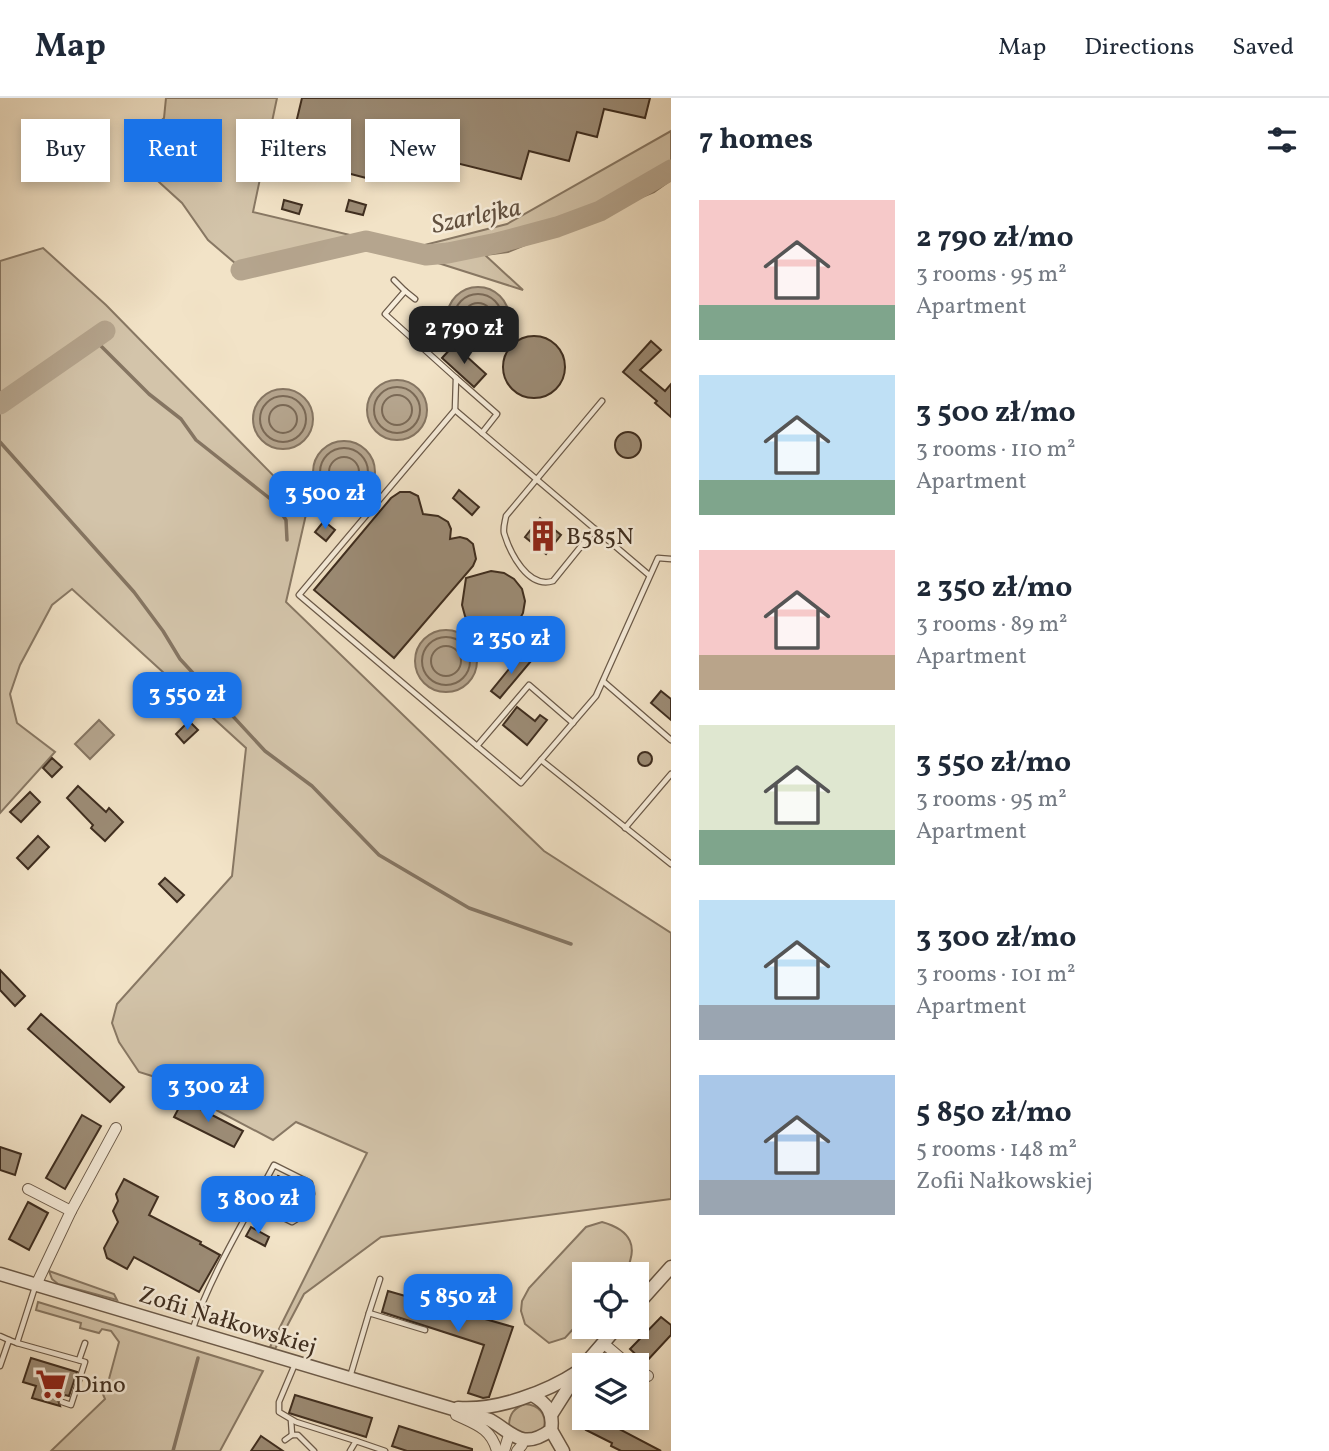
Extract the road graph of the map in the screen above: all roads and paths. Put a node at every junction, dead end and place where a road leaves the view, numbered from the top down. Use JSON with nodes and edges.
{"nodes":[{"id":1,"x":394,"y":280,"type":"dead end"},
{"id":2,"x":405,"y":291,"type":"junction"},
{"id":3,"x":415,"y":299,"type":"dead end"},
{"id":4,"x":456,"y":378,"type":"junction"},
{"id":5,"x":602,"y":401,"type":"dead end"},
{"id":6,"x":455,"y":410,"type":"junction"},
{"id":7,"x":482,"y":433,"type":"junction"},
{"id":8,"x":537,"y":480,"type":"junction"},
{"id":9,"x":595,"y":529,"type":"junction"},
{"id":10,"x":671,"y":559,"type":"edge"},
{"id":11,"x":649,"y":575,"type":"junction"},
{"id":12,"x":604,"y":681,"type":"junction"},
{"id":13,"x":573,"y":723,"type":"junction"},
{"id":14,"x":671,"y":740,"type":"edge"},
{"id":15,"x":477,"y":746,"type":"junction"},
{"id":16,"x":541,"y":760,"type":"junction"},
{"id":17,"x":671,"y":774,"type":"edge"},
{"id":18,"x":625,"y":828,"type":"junction"},
{"id":19,"x":671,"y":864,"type":"edge"},
{"id":20,"x":116,"y":1128,"type":"dead end"},
{"id":21,"x":28,"y":1189,"type":"dead end"},
{"id":22,"x":71,"y":1210,"type":"junction"},
{"id":23,"x":246,"y":1217,"type":"junction"},
{"id":24,"x":671,"y":1267,"type":"edge"},
{"id":25,"x":0,"y":1274,"type":"edge"},
{"id":26,"x":380,"y":1279,"type":"dead end"},
{"id":27,"x":36,"y":1285,"type":"junction"},
{"id":28,"x":649,"y":1292,"type":"edge"},
{"id":29,"x":369,"y":1313,"type":"junction"},
{"id":30,"x":425,"y":1330,"type":"dead end"},
{"id":31,"x":192,"y":1331,"type":"junction"},
{"id":32,"x":0,"y":1336,"type":"edge"},
{"id":33,"x":607,"y":1339,"type":"edge"},
{"id":34,"x":9,"y":1340,"type":"junction"},
{"id":35,"x":17,"y":1343,"type":"junction"},
{"id":36,"x":85,"y":1343,"type":"dead end"},
{"id":37,"x":603,"y":1343,"type":"junction"},
{"id":38,"x":594,"y":1353,"type":"edge"},
{"id":39,"x":612,"y":1353,"type":"edge"},
{"id":40,"x":79,"y":1360,"type":"junction"},
{"id":41,"x":296,"y":1362,"type":"junction"},
{"id":42,"x":0,"y":1366,"type":"edge"},
{"id":43,"x":572,"y":1376,"type":"edge"},
{"id":44,"x":349,"y":1378,"type":"junction"},
{"id":45,"x":572,"y":1382,"type":"edge"},
{"id":46,"x":532,"y":1395,"type":"junction"},
{"id":47,"x":516,"y":1398,"type":"junction"},
{"id":48,"x":62,"y":1402,"type":"dead end"},
{"id":49,"x":444,"y":1407,"type":"junction"},
{"id":50,"x":551,"y":1415,"type":"junction"},
{"id":51,"x":291,"y":1420,"type":"junction"},
{"id":52,"x":551,"y":1430,"type":"junction"},
{"id":53,"x":292,"y":1435,"type":"junction"},
{"id":54,"x":285,"y":1440,"type":"dead end"},
{"id":55,"x":505,"y":1440,"type":"edge"},
{"id":56,"x":356,"y":1441,"type":"junction"},
{"id":57,"x":528,"y":1448,"type":"edge"},
{"id":58,"x":314,"y":1451,"type":"edge"},
{"id":59,"x":350,"y":1451,"type":"edge"},
{"id":60,"x":385,"y":1451,"type":"edge"},
{"id":61,"x":497,"y":1451,"type":"edge"},
{"id":62,"x":563,"y":1451,"type":"edge"}],
"edges":[{"from":1,"to":2,"type":"lane"},
{"from":2,"to":3,"type":"lane"},
{"from":2,"to":4,"type":"lane"},
{"from":4,"to":6,"type":"lane"},
{"from":4,"to":7,"type":"lane"},
{"from":5,"to":8,"type":"lane"},
{"from":6,"to":7,"type":"lane"},
{"from":6,"to":15,"type":"lane"},
{"from":7,"to":8,"type":"lane"},
{"from":8,"to":9,"type":"lane"},
{"from":8,"to":9,"type":"lane"},
{"from":9,"to":11,"type":"lane"},
{"from":10,"to":11,"type":"lane"},
{"from":11,"to":12,"type":"lane"},
{"from":12,"to":13,"type":"lane"},
{"from":12,"to":14,"type":"lane"},
{"from":13,"to":15,"type":"lane"},
{"from":13,"to":16,"type":"lane"},
{"from":15,"to":16,"type":"lane"},
{"from":16,"to":18,"type":"lane"},
{"from":17,"to":18,"type":"lane"},
{"from":18,"to":19,"type":"lane"},
{"from":20,"to":22,"type":"street"},
{"from":21,"to":22,"type":"street"},
{"from":22,"to":27,"type":"street"},
{"from":23,"to":23,"type":"lane"},
{"from":23,"to":31,"type":"lane"},
{"from":24,"to":28,"type":"street"},
{"from":25,"to":27,"type":"street","name":"Zofii Nałkowskiej"},
{"from":26,"to":29,"type":"lane"},
{"from":27,"to":31,"type":"street","name":"Zofii Nałkowskiej"},
{"from":27,"to":35,"type":"lane"},
{"from":29,"to":30,"type":"lane"},
{"from":29,"to":44,"type":"lane"},
{"from":31,"to":41,"type":"street","name":"Zofii Nałkowskiej"},
{"from":32,"to":34,"type":"lane"},
{"from":33,"to":37,"type":"street"},
{"from":34,"to":35,"type":"lane"},
{"from":34,"to":42,"type":"lane"},
{"from":35,"to":40,"type":"lane"},
{"from":36,"to":40,"type":"lane"},
{"from":37,"to":38,"type":"street"},
{"from":37,"to":39,"type":"street"},
{"from":40,"to":48,"type":"lane"},
{"from":41,"to":44,"type":"street","name":"Zofii Nałkowskiej"},
{"from":41,"to":51,"type":"lane"},
{"from":43,"to":46,"type":"street"},
{"from":44,"to":49,"type":"street","name":"Zofii Nałkowskiej"},
{"from":45,"to":50,"type":"street"},
{"from":46,"to":47,"type":"street"},
{"from":46,"to":50,"type":"street"},
{"from":47,"to":49,"type":"street"},
{"from":47,"to":55,"type":"street"},
{"from":49,"to":55,"type":"street"},
{"from":49,"to":61,"type":"street"},
{"from":50,"to":52,"type":"street"},
{"from":51,"to":53,"type":"lane"},
{"from":51,"to":56,"type":"lane"},
{"from":52,"to":57,"type":"street"},
{"from":52,"to":62,"type":"street"},
{"from":53,"to":54,"type":"lane"},
{"from":53,"to":58,"type":"lane"},
{"from":55,"to":57,"type":"street"},
{"from":56,"to":59,"type":"lane"},
{"from":56,"to":60,"type":"lane"}]}
